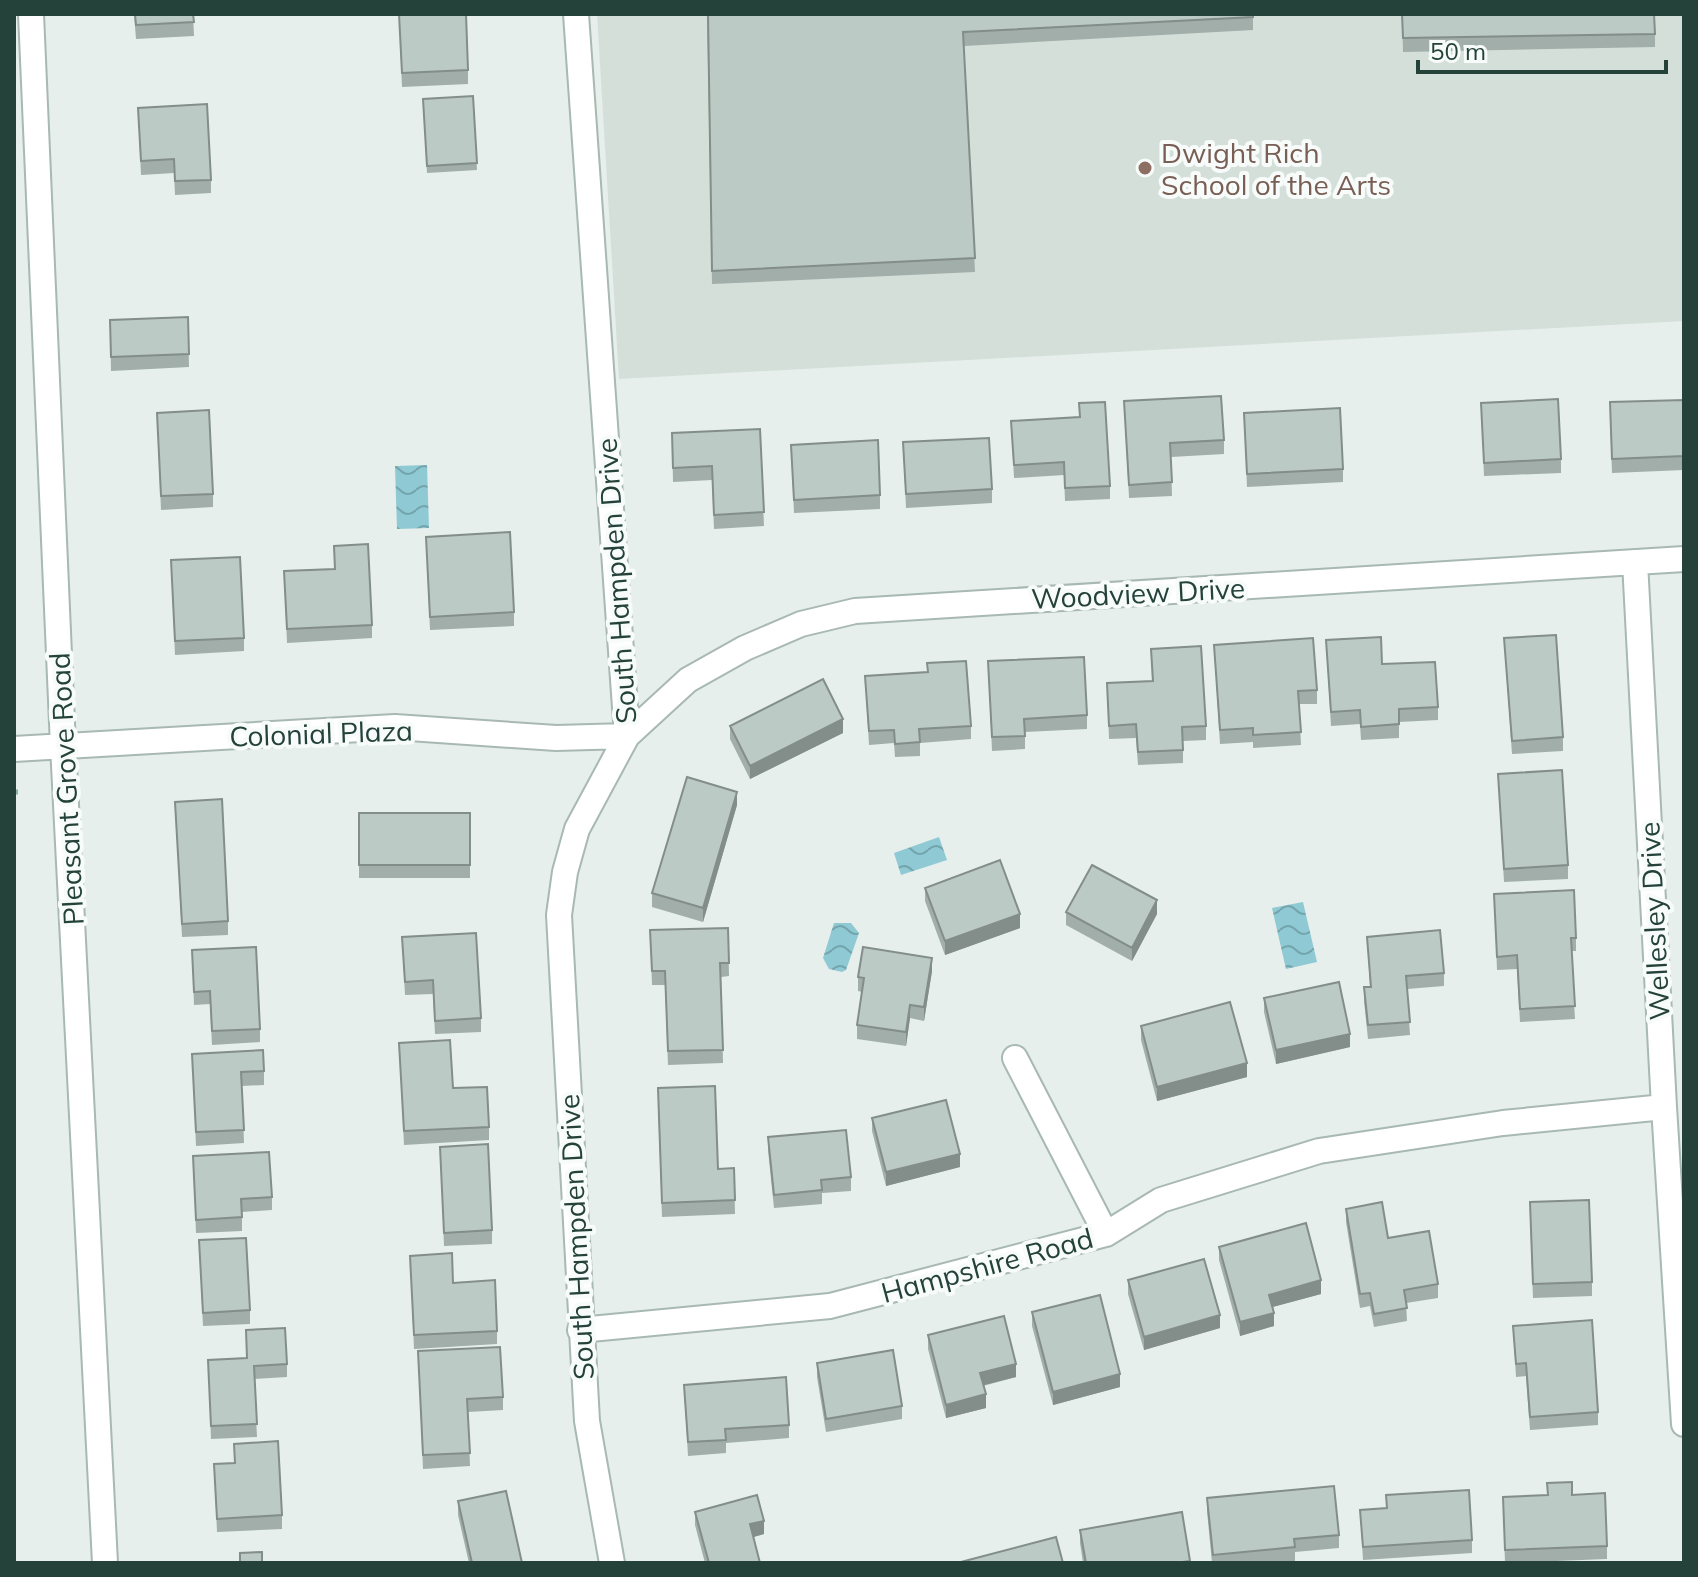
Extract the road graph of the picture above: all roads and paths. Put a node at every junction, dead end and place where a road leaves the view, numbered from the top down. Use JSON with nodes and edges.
{"nodes":[{"id":1,"x":31,"y":14,"type":"edge"},
{"id":2,"x":576,"y":14,"type":"edge"},
{"id":3,"x":1684,"y":559,"type":"edge"},
{"id":4,"x":1635,"y":562,"type":"junction"},
{"id":5,"x":627,"y":736,"type":"junction"},
{"id":6,"x":63,"y":746,"type":"junction"},
{"id":7,"x":14,"y":749,"type":"edge"},
{"id":8,"x":1015,"y":1058,"type":"dead end"},
{"id":9,"x":1664,"y":1107,"type":"junction"},
{"id":10,"x":1106,"y":1234,"type":"junction"},
{"id":11,"x":580,"y":1330,"type":"junction"},
{"id":12,"x":1684,"y":1424,"type":"edge"},
{"id":13,"x":105,"y":1563,"type":"edge"},
{"id":14,"x":612,"y":1563,"type":"edge"}],
"edges":[{"from":1,"to":6,"type":"street","name":"Pleasant Grove Road"},
{"from":2,"to":5,"type":"street","name":"South Hampden Drive"},
{"from":3,"to":4,"type":"street","name":"Woodview Drive"},
{"from":4,"to":5,"type":"street","name":"Woodview Drive"},
{"from":4,"to":9,"type":"street","name":"Wellesley Drive"},
{"from":5,"to":6,"type":"street","name":"Colonial Plaza"},
{"from":5,"to":11,"type":"street","name":"South Hampden Drive"},
{"from":6,"to":7,"type":"street","name":"Colonial Plaza"},
{"from":6,"to":13,"type":"street","name":"Pleasant Grove Road"},
{"from":8,"to":10,"type":"street"},
{"from":9,"to":10,"type":"street","name":"Hampshire Road"},
{"from":9,"to":12,"type":"street","name":"Wellesley Drive"},
{"from":10,"to":11,"type":"street","name":"Hampshire Road"},
{"from":11,"to":14,"type":"street","name":"South Hampden Drive"}]}
